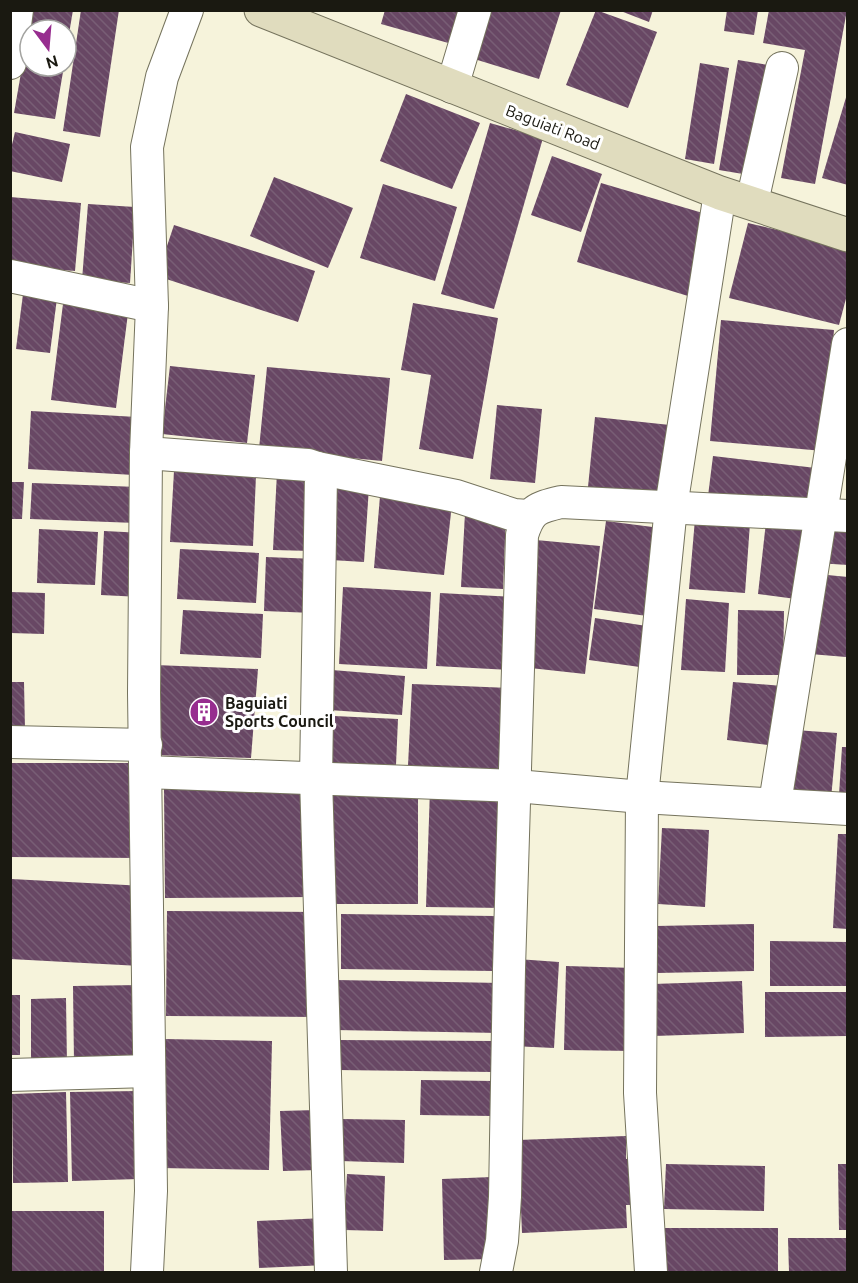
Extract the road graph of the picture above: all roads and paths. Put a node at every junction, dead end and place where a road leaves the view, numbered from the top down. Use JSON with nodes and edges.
{"nodes":[{"id":1,"x":17,"y":10,"type":"edge"},
{"id":2,"x":187,"y":10,"type":"edge"},
{"id":3,"x":261,"y":10,"type":"edge"},
{"id":4,"x":475,"y":10,"type":"edge"},
{"id":5,"x":10,"y":63,"type":"edge"},
{"id":6,"x":782,"y":68,"type":"dead end"},
{"id":7,"x":452,"y":87,"type":"junction"},
{"id":8,"x":720,"y":193,"type":"junction"},
{"id":9,"x":752,"y":202,"type":"junction"},
{"id":10,"x":848,"y":235,"type":"edge"},
{"id":11,"x":10,"y":276,"type":"edge"},
{"id":12,"x":152,"y":306,"type":"junction"},
{"id":13,"x":848,"y":344,"type":"edge"},
{"id":14,"x":146,"y":453,"type":"junction"},
{"id":15,"x":317,"y":468,"type":"junction"},
{"id":16,"x":671,"y":507,"type":"junction"},
{"id":17,"x":833,"y":514,"type":"edge"},
{"id":18,"x":528,"y":516,"type":"junction"},
{"id":19,"x":10,"y":742,"type":"edge"},
{"id":20,"x":146,"y":759,"type":"junction"},
{"id":21,"x":316,"y":778,"type":"junction"},
{"id":22,"x":516,"y":786,"type":"junction"},
{"id":23,"x":642,"y":797,"type":"junction"},
{"id":24,"x":775,"y":802,"type":"junction"},
{"id":25,"x":848,"y":808,"type":"edge"},
{"id":26,"x":149,"y":1071,"type":"junction"},
{"id":27,"x":10,"y":1075,"type":"edge"},
{"id":28,"x":147,"y":1272,"type":"edge"},
{"id":29,"x":331,"y":1272,"type":"edge"},
{"id":30,"x":496,"y":1272,"type":"edge"},
{"id":31,"x":651,"y":1272,"type":"edge"}],
"edges":[{"from":1,"to":5,"type":"street"},
{"from":2,"to":12,"type":"street"},
{"from":3,"to":7,"type":"street","name":"Baguiati Road"},
{"from":4,"to":7,"type":"street"},
{"from":6,"to":9,"type":"street"},
{"from":7,"to":8,"type":"street","name":"Baguiati Road"},
{"from":8,"to":9,"type":"street","name":"Baguiati Road"},
{"from":8,"to":16,"type":"street"},
{"from":9,"to":10,"type":"street","name":"Baguiati Road"},
{"from":11,"to":12,"type":"street"},
{"from":12,"to":14,"type":"street"},
{"from":13,"to":17,"type":"street"},
{"from":14,"to":15,"type":"street"},
{"from":14,"to":20,"type":"street"},
{"from":15,"to":18,"type":"street"},
{"from":15,"to":21,"type":"street"},
{"from":16,"to":17,"type":"street"},
{"from":16,"to":18,"type":"street"},
{"from":16,"to":23,"type":"street"},
{"from":17,"to":24,"type":"street"},
{"from":18,"to":22,"type":"street"},
{"from":19,"to":20,"type":"street"},
{"from":20,"to":21,"type":"street"},
{"from":20,"to":26,"type":"street"},
{"from":21,"to":22,"type":"street"},
{"from":21,"to":29,"type":"street"},
{"from":22,"to":23,"type":"street"},
{"from":22,"to":30,"type":"street"},
{"from":23,"to":24,"type":"street"},
{"from":23,"to":31,"type":"street"},
{"from":24,"to":25,"type":"street"},
{"from":26,"to":27,"type":"street"},
{"from":26,"to":28,"type":"street"}]}
